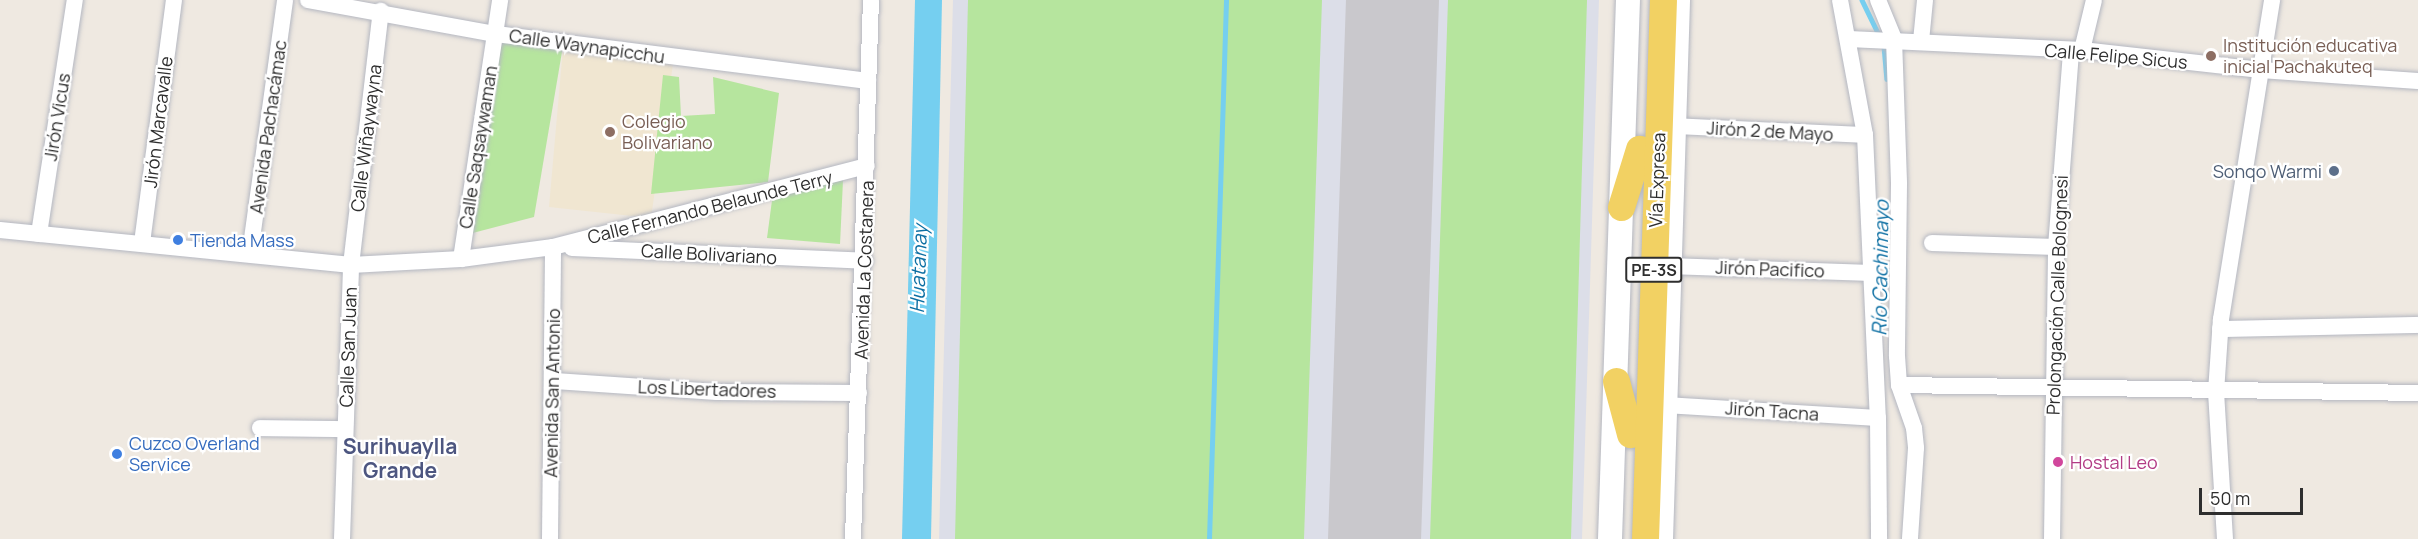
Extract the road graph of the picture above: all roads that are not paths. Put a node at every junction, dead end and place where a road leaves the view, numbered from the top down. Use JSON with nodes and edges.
{"nodes":[{"id":1,"x":75,"y":0,"type":"edge"},
{"id":2,"x":174,"y":0,"type":"edge"},
{"id":3,"x":285,"y":0,"type":"edge"},
{"id":4,"x":308,"y":0,"type":"edge"},
{"id":5,"x":500,"y":0,"type":"edge"},
{"id":6,"x":871,"y":0,"type":"edge"},
{"id":7,"x":1628,"y":0,"type":"edge"},
{"id":8,"x":1644,"y":0,"type":"edge"},
{"id":9,"x":1663,"y":0,"type":"edge"},
{"id":10,"x":1678,"y":0,"type":"edge"},
{"id":11,"x":1840,"y":0,"type":"edge"},
{"id":12,"x":1878,"y":0,"type":"edge"},
{"id":13,"x":1925,"y":0,"type":"edge"},
{"id":14,"x":2094,"y":0,"type":"edge"},
{"id":15,"x":2272,"y":0,"type":"edge"},
{"id":16,"x":381,"y":11,"type":"junction"},
{"id":17,"x":496,"y":34,"type":"junction"},
{"id":18,"x":1849,"y":39,"type":"junction"},
{"id":19,"x":1894,"y":39,"type":"junction"},
{"id":20,"x":1921,"y":41,"type":"junction"},
{"id":21,"x":2077,"y":50,"type":"junction"},
{"id":22,"x":2261,"y":70,"type":"junction"},
{"id":23,"x":868,"y":81,"type":"junction"},
{"id":24,"x":2418,"y":81,"type":"edge"},
{"id":25,"x":1674,"y":126,"type":"junction"},
{"id":26,"x":1865,"y":135,"type":"junction"},
{"id":27,"x":1649,"y":149,"type":"junction"},
{"id":28,"x":867,"y":166,"type":"junction"},
{"id":29,"x":1621,"y":207,"type":"junction"},
{"id":30,"x":1671,"y":208,"type":"junction"},
{"id":31,"x":0,"y":231,"type":"edge"},
{"id":32,"x":39,"y":234,"type":"junction"},
{"id":33,"x":142,"y":243,"type":"junction"},
{"id":34,"x":1932,"y":243,"type":"dead end"},
{"id":35,"x":553,"y":247,"type":"junction"},
{"id":36,"x":2056,"y":247,"type":"junction"},
{"id":37,"x":250,"y":253,"type":"junction"},
{"id":38,"x":461,"y":259,"type":"junction"},
{"id":39,"x":865,"y":261,"type":"junction"},
{"id":40,"x":351,"y":265,"type":"junction"},
{"id":41,"x":1669,"y":266,"type":"junction"},
{"id":42,"x":1870,"y":273,"type":"junction"},
{"id":43,"x":2418,"y":325,"type":"edge"},
{"id":44,"x":2220,"y":329,"type":"junction"},
{"id":45,"x":555,"y":381,"type":"junction"},
{"id":46,"x":1616,"y":381,"type":"junction"},
{"id":47,"x":2052,"y":384,"type":"junction"},
{"id":48,"x":1899,"y":385,"type":"junction"},
{"id":49,"x":1665,"y":392,"type":"junction"},
{"id":50,"x":2216,"y":392,"type":"junction"},
{"id":51,"x":860,"y":393,"type":"junction"},
{"id":52,"x":2418,"y":393,"type":"edge"},
{"id":53,"x":1878,"y":418,"type":"junction"},
{"id":54,"x":260,"y":428,"type":"dead end"},
{"id":55,"x":345,"y":429,"type":"junction"},
{"id":56,"x":1639,"y":434,"type":"junction"},
{"id":57,"x":342,"y":539,"type":"edge"},
{"id":58,"x":550,"y":539,"type":"edge"},
{"id":59,"x":853,"y":539,"type":"edge"},
{"id":60,"x":1610,"y":539,"type":"edge"},
{"id":61,"x":1627,"y":539,"type":"edge"},
{"id":62,"x":1645,"y":539,"type":"edge"},
{"id":63,"x":1660,"y":539,"type":"edge"},
{"id":64,"x":1880,"y":539,"type":"edge"},
{"id":65,"x":1910,"y":539,"type":"edge"},
{"id":66,"x":2052,"y":539,"type":"edge"},
{"id":67,"x":2225,"y":539,"type":"edge"}],
"edges":[{"from":1,"to":32,"type":"street","name":"Jirón Vicus"},
{"from":2,"to":33,"type":"street","name":"Jirón Marcavalle"},
{"from":3,"to":37,"type":"street","name":"Avenida Pachacámac"},
{"from":4,"to":16,"type":"street","name":"Calle Waynapicchu"},
{"from":5,"to":17,"type":"street","name":"Calle Saqsaywaman"},
{"from":6,"to":23,"type":"street","name":"Avenida La Costanera"},
{"from":7,"to":29,"type":"main road","name":"Vía Expresa","number":"PE-3S"},
{"from":8,"to":27,"type":"main road","name":"Vía Expresa","number":"PE-3S"},
{"from":9,"to":27,"type":"main road","name":"Vía Expresa","number":"PE-3S"},
{"from":10,"to":25,"type":"main road","name":"Vía Expresa","number":"PE-3S"},
{"from":11,"to":18,"type":"street"},
{"from":12,"to":19,"type":"street"},
{"from":13,"to":20,"type":"street"},
{"from":14,"to":21,"type":"street","name":"Prolongación Calle Bolognesi"},
{"from":15,"to":22,"type":"street"},
{"from":16,"to":17,"type":"street","name":"Calle Waynapicchu"},
{"from":16,"to":40,"type":"street","name":"Calle Wiñaywayna"},
{"from":17,"to":23,"type":"street","name":"Calle Waynapicchu"},
{"from":17,"to":38,"type":"street","name":"Calle Saqsaywaman"},
{"from":18,"to":19,"type":"street","name":"Calle Felipe Sicus"},
{"from":18,"to":26,"type":"street"},
{"from":19,"to":20,"type":"street","name":"Calle Felipe Sicus"},
{"from":19,"to":48,"type":"street"},
{"from":20,"to":21,"type":"street","name":"Calle Felipe Sicus"},
{"from":21,"to":22,"type":"street","name":"Calle Felipe Sicus"},
{"from":21,"to":36,"type":"street","name":"Prolongación Calle Bolognesi"},
{"from":22,"to":24,"type":"street","name":"Calle Felipe Sicus"},
{"from":22,"to":44,"type":"street"},
{"from":23,"to":28,"type":"street","name":"Avenida La Costanera"},
{"from":25,"to":26,"type":"street","name":"Jirón 2 de Mayo"},
{"from":25,"to":30,"type":"main road","name":"Vía Expresa","number":"PE-3S"},
{"from":26,"to":42,"type":"street"},
{"from":27,"to":29,"type":"main road"},
{"from":27,"to":30,"type":"main road"},
{"from":27,"to":56,"type":"main road","name":"Vía Expresa","number":"PE-3S"},
{"from":28,"to":35,"type":"street","name":"Calle Fernando Belaunde Terry"},
{"from":28,"to":39,"type":"street","name":"Avenida La Costanera"},
{"from":29,"to":46,"type":"main road","name":"Vía Expresa","number":"PE-3S"},
{"from":30,"to":41,"type":"main road","name":"Vía Expresa","number":"PE-3S"},
{"from":31,"to":32,"type":"street"},
{"from":32,"to":33,"type":"street"},
{"from":33,"to":37,"type":"street"},
{"from":34,"to":36,"type":"street"},
{"from":35,"to":38,"type":"street"},
{"from":35,"to":39,"type":"street","name":"Calle Bolivariano"},
{"from":35,"to":45,"type":"street","name":"Avenida San Antonio"},
{"from":36,"to":47,"type":"street","name":"Prolongación Calle Bolognesi"},
{"from":37,"to":40,"type":"street"},
{"from":38,"to":40,"type":"street"},
{"from":39,"to":51,"type":"street","name":"Avenida La Costanera"},
{"from":40,"to":55,"type":"street","name":"Calle San Juan"},
{"from":41,"to":42,"type":"street","name":"Jirón Pacifico"},
{"from":41,"to":49,"type":"main road","name":"Vía Expresa","number":"PE-3S"},
{"from":42,"to":53,"type":"street"},
{"from":43,"to":44,"type":"street"},
{"from":44,"to":50,"type":"street"},
{"from":45,"to":51,"type":"street","name":"Los Libertadores"},
{"from":45,"to":58,"type":"street","name":"Avenida San Antonio"},
{"from":46,"to":56,"type":"main road"},
{"from":46,"to":60,"type":"main road","name":"Vía Expresa","number":"PE-3S"},
{"from":47,"to":48,"type":"street"},
{"from":47,"to":50,"type":"street"},
{"from":47,"to":66,"type":"street","name":"Prolongación Calle Bolognesi"},
{"from":48,"to":65,"type":"street"},
{"from":49,"to":53,"type":"street","name":"Jirón Tacna"},
{"from":49,"to":56,"type":"main road"},
{"from":49,"to":63,"type":"main road","name":"Vía Expresa","number":"PE-3S"},
{"from":50,"to":52,"type":"street"},
{"from":50,"to":67,"type":"street"},
{"from":51,"to":59,"type":"street","name":"Avenida La Costanera"},
{"from":53,"to":64,"type":"street"},
{"from":54,"to":55,"type":"street","name":"Calle San Juan"},
{"from":55,"to":57,"type":"street","name":"Calle San Juan"},
{"from":56,"to":61,"type":"main road","name":"Vía Expresa","number":"PE-3S"},
{"from":56,"to":62,"type":"main road","name":"Vía Expresa","number":"PE-3S"}]}
